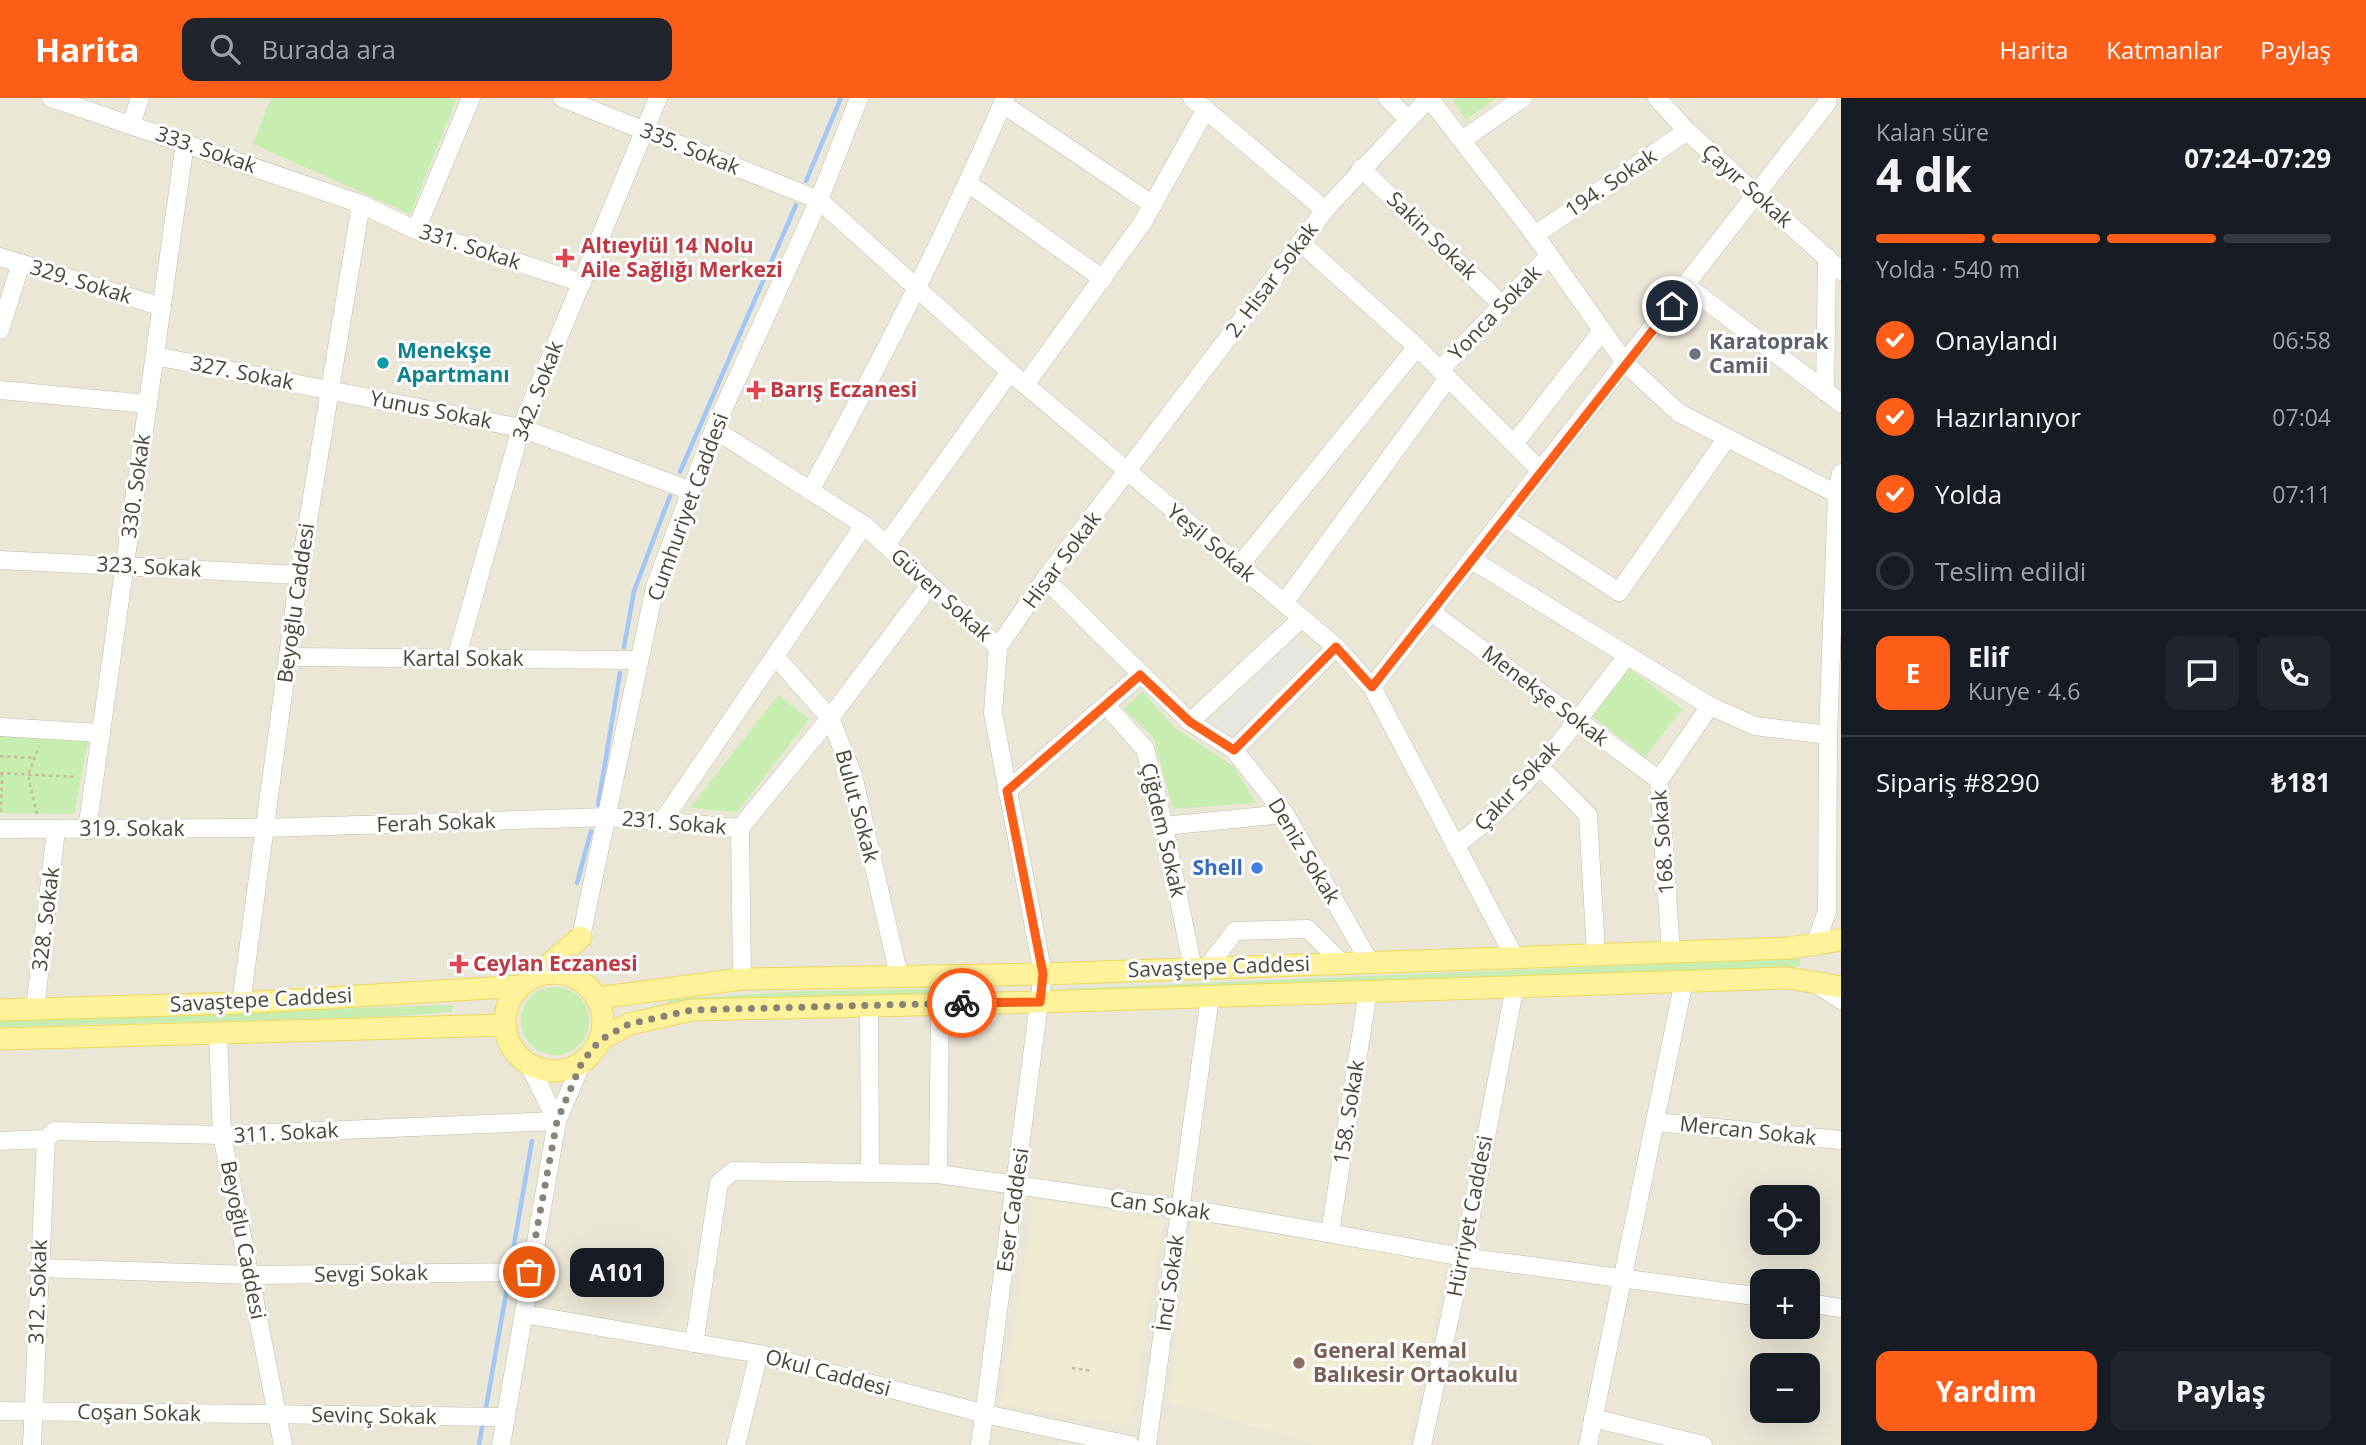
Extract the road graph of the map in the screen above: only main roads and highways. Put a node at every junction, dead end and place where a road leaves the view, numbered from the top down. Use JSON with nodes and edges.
{"nodes":[{"id":1,"x":1841,"y":940,"type":"edge"},
{"id":2,"x":527,"y":982,"type":"junction"},
{"id":3,"x":1841,"y":987,"type":"edge"},
{"id":4,"x":593,"y":992,"type":"junction"},
{"id":5,"x":0,"y":1010,"type":"edge"},
{"id":6,"x":505,"y":1025,"type":"junction"},
{"id":7,"x":0,"y":1039,"type":"edge"},
{"id":8,"x":600,"y":1040,"type":"junction"}],
"edges":[{"from":1,"to":4,"type":"main road","name":"Savaştepe Caddesi"},
{"from":2,"to":4,"type":"main road"},
{"from":2,"to":4,"type":"main road"},
{"from":2,"to":5,"type":"main road","name":"Savaştepe Caddesi"},
{"from":2,"to":6,"type":"main road"},
{"from":3,"to":8,"type":"main road","name":"Savaştepe Caddesi"},
{"from":4,"to":8,"type":"main road"},
{"from":6,"to":7,"type":"main road","name":"Savaştepe Caddesi"},
{"from":6,"to":8,"type":"main road"}]}
